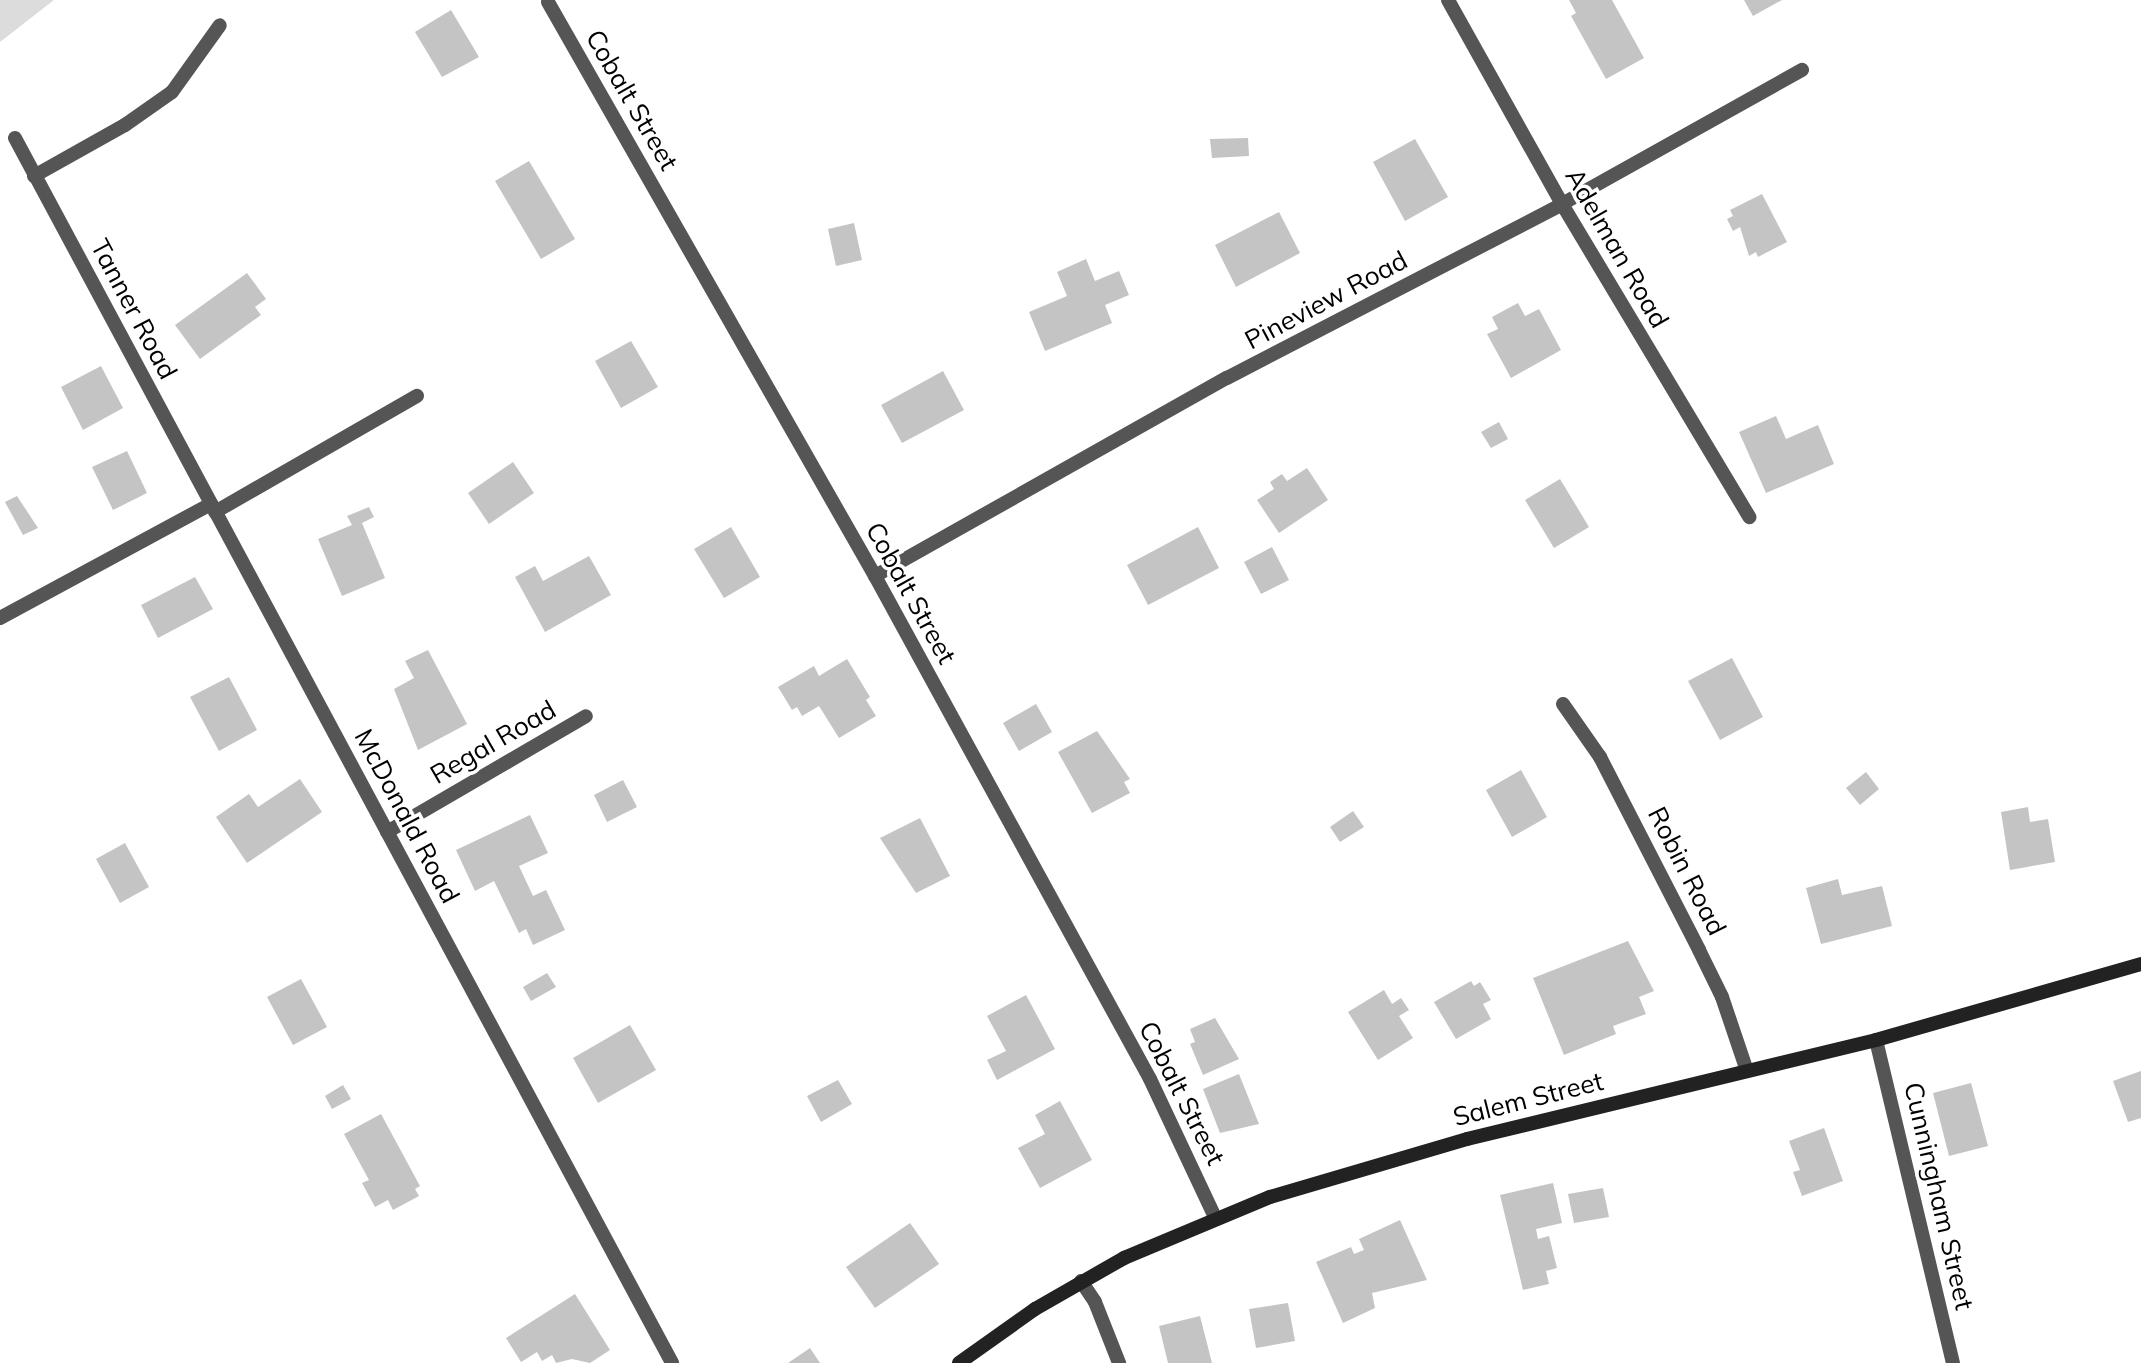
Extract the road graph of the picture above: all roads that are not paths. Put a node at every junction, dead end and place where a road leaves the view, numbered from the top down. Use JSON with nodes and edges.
{"nodes":[{"id":1,"x":1448,"y":0,"type":"edge"},
{"id":2,"x":548,"y":2,"type":"dead end"},
{"id":3,"x":220,"y":25,"type":"dead end"},
{"id":4,"x":1802,"y":70,"type":"dead end"},
{"id":5,"x":15,"y":138,"type":"dead end"},
{"id":6,"x":34,"y":176,"type":"junction"},
{"id":7,"x":1562,"y":204,"type":"junction"},
{"id":8,"x":417,"y":396,"type":"dead end"},
{"id":9,"x":213,"y":508,"type":"junction"},
{"id":10,"x":1748,"y":517,"type":"dead end"},
{"id":11,"x":875,"y":576,"type":"junction"},
{"id":12,"x":0,"y":618,"type":"edge"},
{"id":13,"x":1563,"y":704,"type":"dead end"},
{"id":14,"x":586,"y":716,"type":"dead end"},
{"id":15,"x":387,"y":832,"type":"junction"},
{"id":16,"x":2141,"y":964,"type":"edge"},
{"id":17,"x":1876,"y":1040,"type":"junction"},
{"id":18,"x":1747,"y":1070,"type":"junction"},
{"id":19,"x":1215,"y":1217,"type":"junction"},
{"id":20,"x":1081,"y":1281,"type":"junction"},
{"id":21,"x":672,"y":1363,"type":"edge"},
{"id":22,"x":959,"y":1363,"type":"edge"},
{"id":23,"x":1119,"y":1363,"type":"edge"},
{"id":24,"x":1953,"y":1363,"type":"edge"}],
"edges":[{"from":1,"to":7,"type":"street","name":"Adelman Road"},
{"from":2,"to":11,"type":"street","name":"Cobalt Street"},
{"from":3,"to":6,"type":"street"},
{"from":4,"to":7,"type":"street","name":"Pineview Road"},
{"from":5,"to":6,"type":"street","name":"Tanner Road"},
{"from":6,"to":9,"type":"street","name":"Tanner Road"},
{"from":7,"to":10,"type":"street","name":"Adelman Road"},
{"from":7,"to":11,"type":"street","name":"Pineview Road"},
{"from":8,"to":9,"type":"street"},
{"from":9,"to":12,"type":"street"},
{"from":9,"to":15,"type":"street","name":"McDonald Road"},
{"from":11,"to":19,"type":"street","name":"Cobalt Street"},
{"from":13,"to":18,"type":"street","name":"Robin Road"},
{"from":14,"to":15,"type":"street","name":"Regal Road"},
{"from":15,"to":21,"type":"street","name":"McDonald Road"},
{"from":16,"to":17,"type":"street","name":"Salem Street"},
{"from":17,"to":18,"type":"street","name":"Salem Street"},
{"from":17,"to":24,"type":"street","name":"Cunningham Street"},
{"from":18,"to":19,"type":"street","name":"Salem Street"},
{"from":19,"to":20,"type":"street","name":"Salem Street"},
{"from":20,"to":22,"type":"street","name":"Salem Street"},
{"from":20,"to":23,"type":"street"}]}
